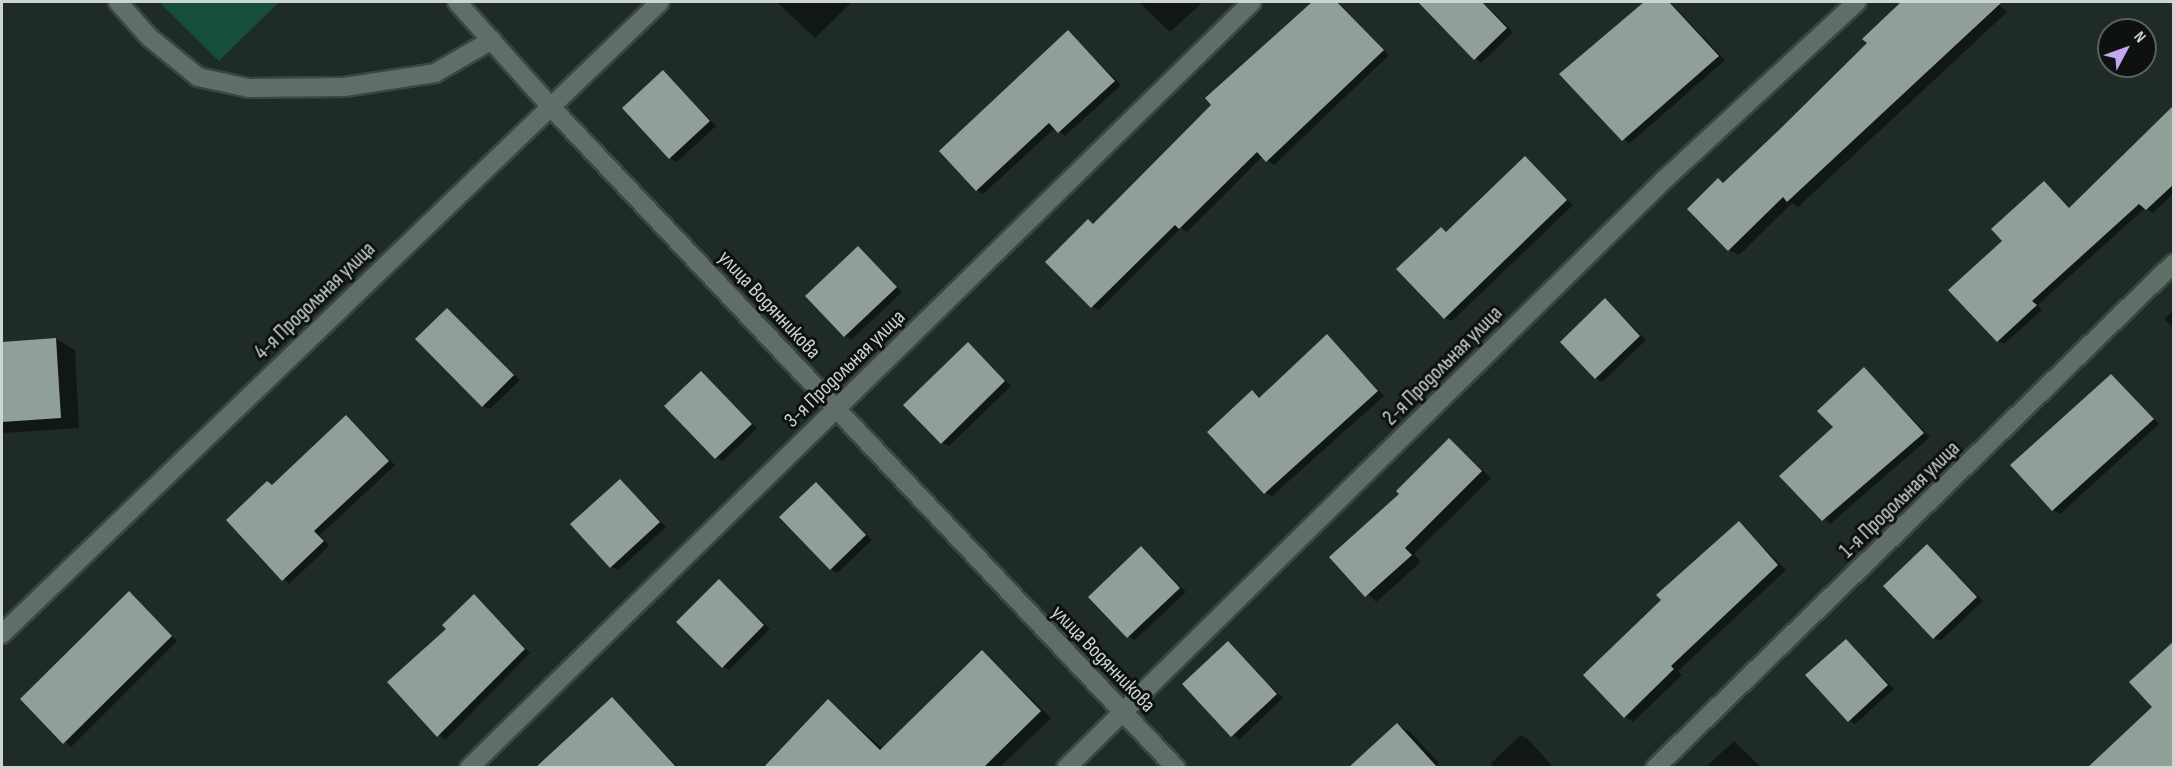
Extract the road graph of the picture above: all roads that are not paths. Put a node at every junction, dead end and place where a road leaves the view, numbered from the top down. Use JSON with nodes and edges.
{"nodes":[{"id":1,"x":118,"y":2,"type":"edge"},
{"id":2,"x":457,"y":2,"type":"edge"},
{"id":3,"x":660,"y":2,"type":"edge"},
{"id":4,"x":1252,"y":2,"type":"edge"},
{"id":5,"x":1857,"y":2,"type":"edge"},
{"id":6,"x":492,"y":40,"type":"junction"},
{"id":7,"x":550,"y":106,"type":"junction"},
{"id":8,"x":2174,"y":263,"type":"edge"},
{"id":9,"x":836,"y":409,"type":"junction"},
{"id":10,"x":2,"y":634,"type":"edge"},
{"id":11,"x":1123,"y":713,"type":"junction"},
{"id":12,"x":469,"y":768,"type":"edge"},
{"id":13,"x":1066,"y":768,"type":"edge"},
{"id":14,"x":1176,"y":768,"type":"edge"},
{"id":15,"x":1655,"y":768,"type":"edge"}],
"edges":[{"from":1,"to":6,"type":"street"},
{"from":2,"to":6,"type":"street","name":"улица Водянникова"},
{"from":3,"to":7,"type":"street","name":"4-я Продольная улица"},
{"from":4,"to":9,"type":"street","name":"3-я Продольная улица"},
{"from":5,"to":11,"type":"street","name":"2-я Продольная улица"},
{"from":6,"to":7,"type":"street","name":"улица Водянникова"},
{"from":7,"to":9,"type":"street","name":"улица Водянникова"},
{"from":7,"to":10,"type":"street","name":"4-я Продольная улица"},
{"from":8,"to":15,"type":"street","name":"1-я Продольная улица"},
{"from":9,"to":11,"type":"street","name":"улица Водянникова"},
{"from":9,"to":12,"type":"street","name":"3-я Продольная улица"},
{"from":11,"to":13,"type":"street","name":"2-я Продольная улица"},
{"from":11,"to":14,"type":"street","name":"улица Водянникова"}]}
